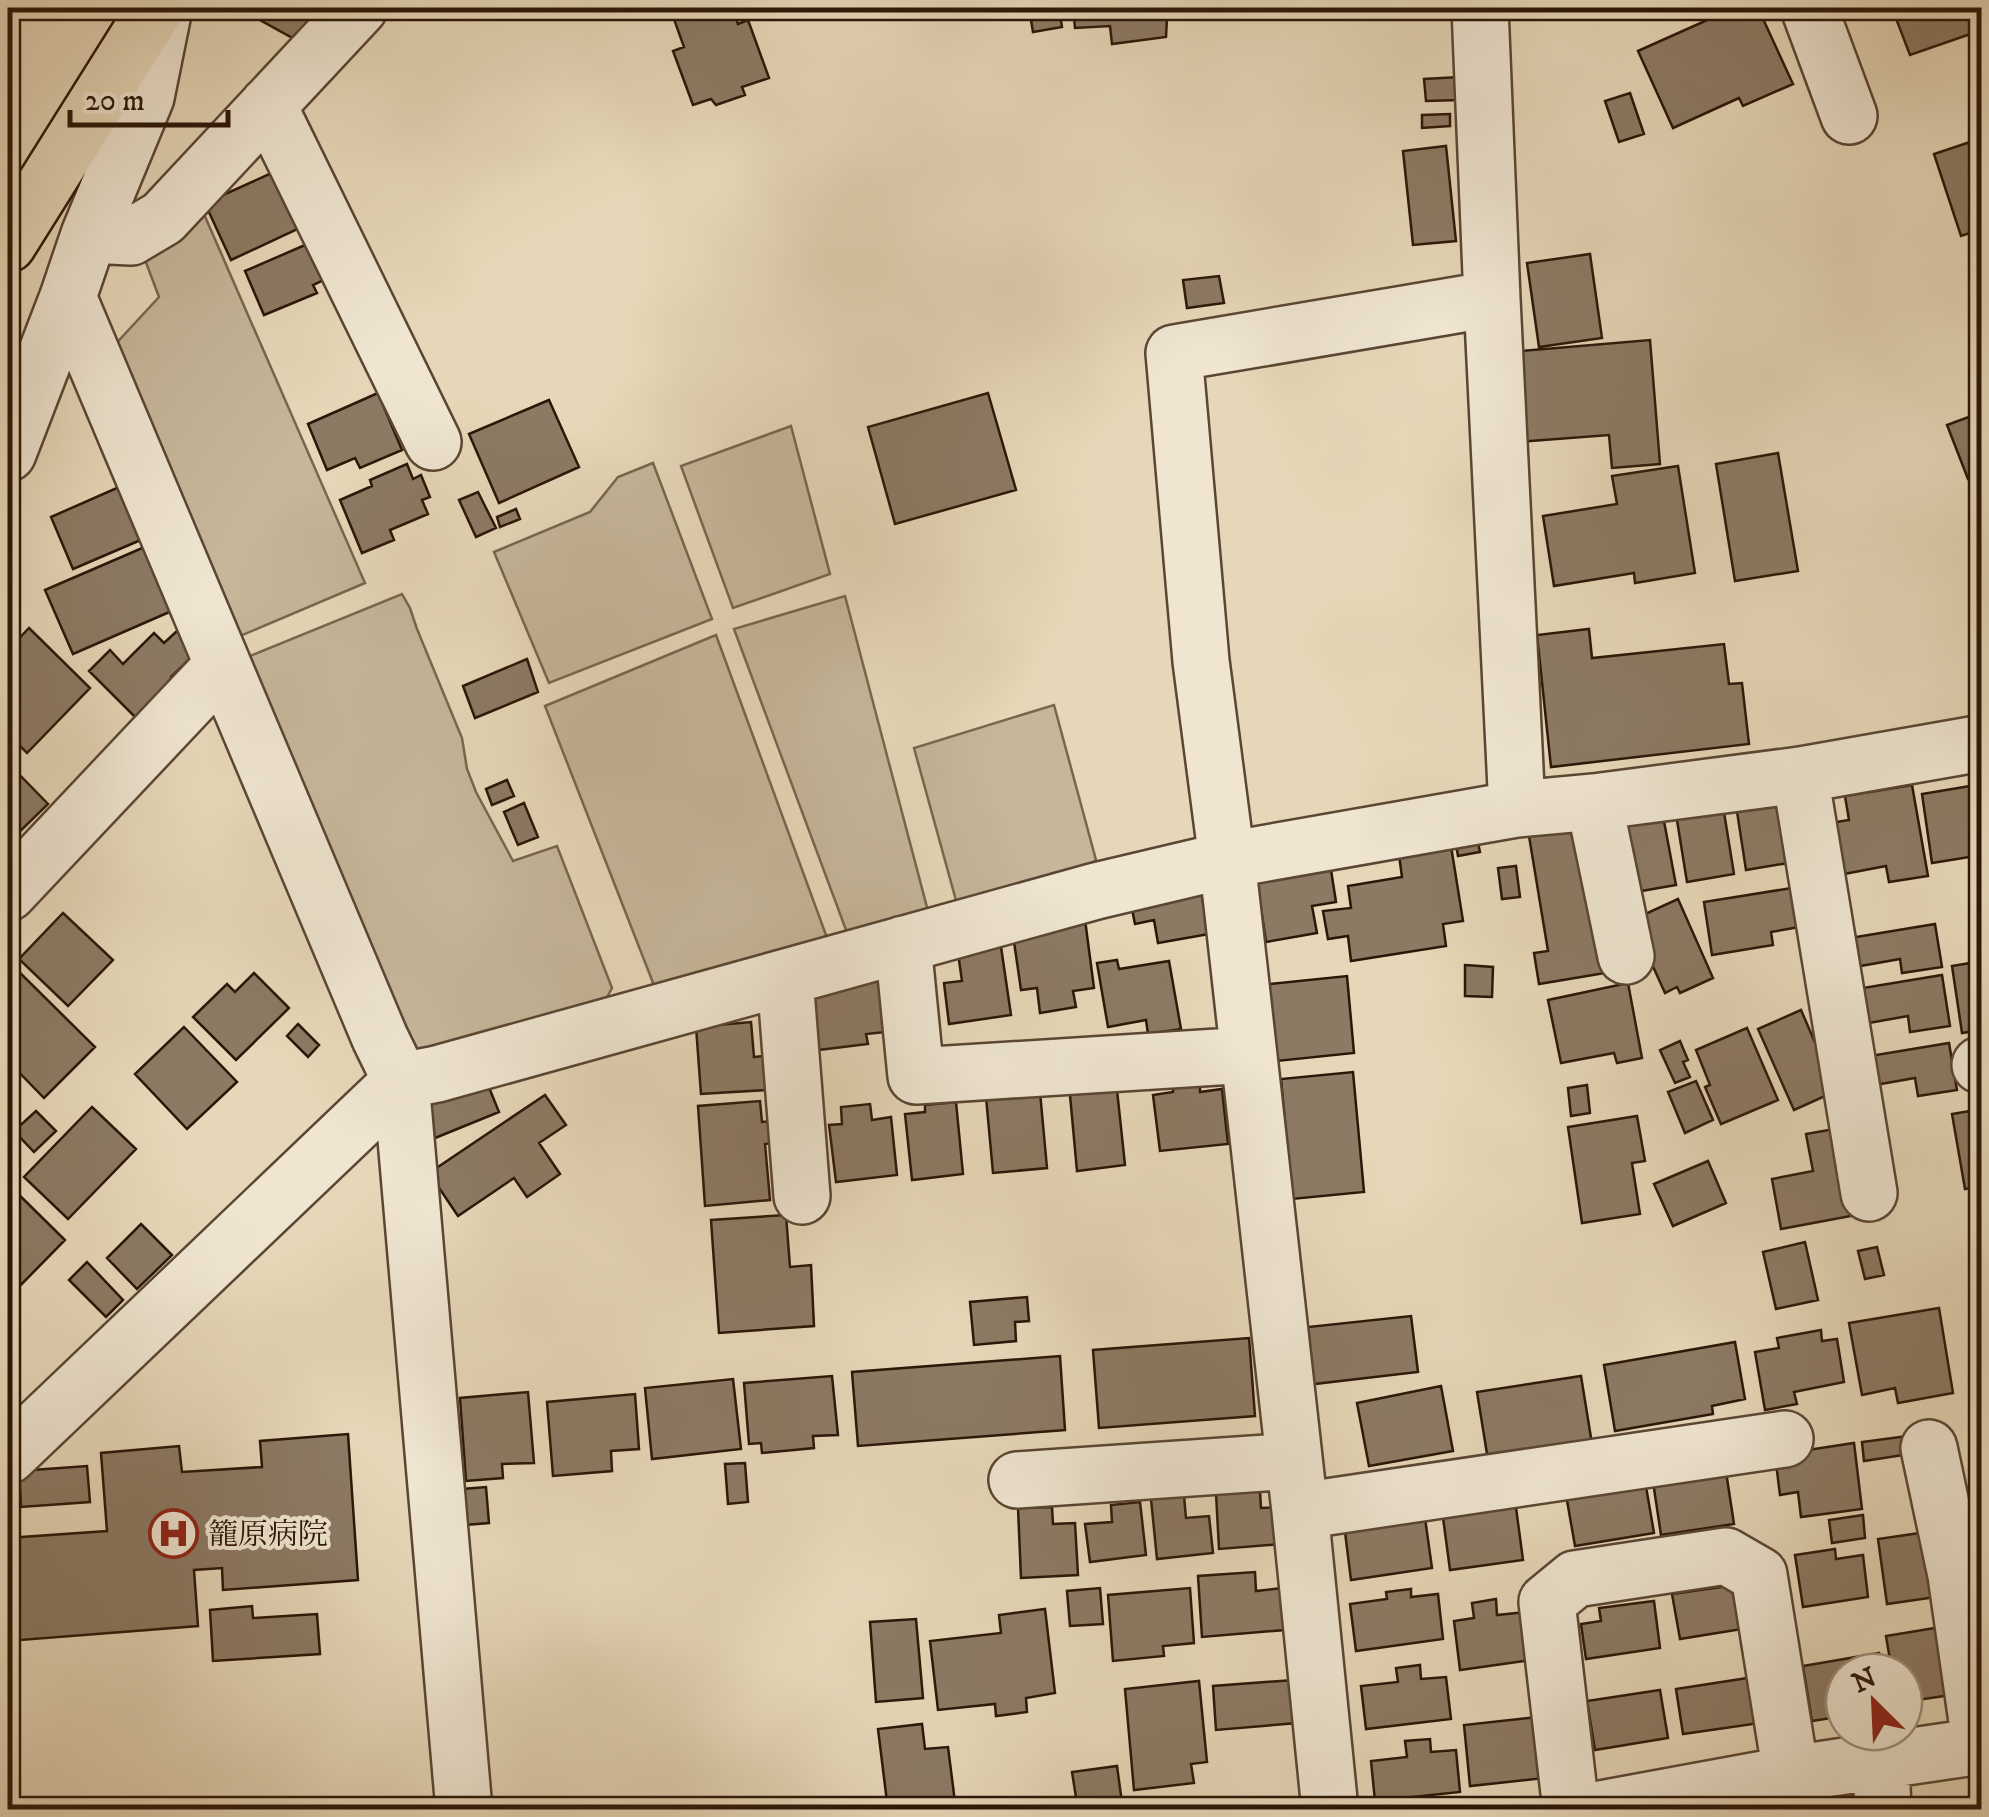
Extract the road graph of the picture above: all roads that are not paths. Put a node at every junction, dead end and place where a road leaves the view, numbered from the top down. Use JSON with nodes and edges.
{"nodes":[{"id":1,"x":156,"y":8,"type":"edge"},
{"id":2,"x":164,"y":8,"type":"edge"},
{"id":3,"x":359,"y":8,"type":"edge"},
{"id":4,"x":1480,"y":8,"type":"edge"},
{"id":5,"x":1809,"y":8,"type":"edge"},
{"id":6,"x":268,"y":105,"type":"junction"},
{"id":7,"x":1849,"y":116,"type":"dead end"},
{"id":8,"x":89,"y":235,"type":"junction"},
{"id":9,"x":8,"y":244,"type":"edge"},
{"id":10,"x":68,"y":297,"type":"junction"},
{"id":11,"x":1492,"y":298,"type":"junction"},
{"id":12,"x":433,"y":442,"type":"dead end"},
{"id":13,"x":8,"y":453,"type":"edge"},
{"id":14,"x":223,"y":665,"type":"junction"},
{"id":15,"x":1982,"y":743,"type":"edge"},
{"id":16,"x":1800,"y":775,"type":"junction"},
{"id":17,"x":1594,"y":802,"type":"junction"},
{"id":18,"x":1517,"y":809,"type":"junction"},
{"id":19,"x":1227,"y":860,"type":"junction"},
{"id":20,"x":8,"y":892,"type":"edge"},
{"id":21,"x":903,"y":944,"type":"junction"},
{"id":22,"x":1626,"y":956,"type":"dead end"},
{"id":23,"x":785,"y":978,"type":"junction"},
{"id":24,"x":1249,"y":1055,"type":"junction"},
{"id":25,"x":401,"y":1081,"type":"junction"},
{"id":26,"x":1869,"y":1193,"type":"dead end"},
{"id":27,"x":802,"y":1196,"type":"dead end"},
{"id":28,"x":1784,"y":1439,"type":"dead end"},
{"id":29,"x":1929,"y":1448,"type":"dead end"},
{"id":30,"x":8,"y":1456,"type":"edge"},
{"id":31,"x":1017,"y":1480,"type":"dead end"},
{"id":32,"x":1297,"y":1486,"type":"junction"},
{"id":33,"x":1981,"y":1742,"type":"edge"},
{"id":34,"x":1791,"y":1774,"type":"junction"},
{"id":35,"x":1882,"y":1785,"type":"edge"},
{"id":36,"x":464,"y":1810,"type":"edge"},
{"id":37,"x":1330,"y":1810,"type":"edge"},
{"id":38,"x":1571,"y":1810,"type":"edge"},
{"id":39,"x":1595,"y":1810,"type":"edge"}],
"edges":[{"from":1,"to":9,"type":"main road"},
{"from":2,"to":8,"type":"street"},
{"from":3,"to":6,"type":"street"},
{"from":4,"to":11,"type":"street"},
{"from":5,"to":7,"type":"street"},
{"from":6,"to":8,"type":"street"},
{"from":6,"to":12,"type":"street"},
{"from":8,"to":10,"type":"street"},
{"from":10,"to":13,"type":"street"},
{"from":10,"to":14,"type":"street"},
{"from":11,"to":18,"type":"street"},
{"from":11,"to":19,"type":"street"},
{"from":14,"to":20,"type":"street"},
{"from":14,"to":25,"type":"street"},
{"from":15,"to":16,"type":"street"},
{"from":16,"to":17,"type":"street"},
{"from":16,"to":26,"type":"street"},
{"from":17,"to":18,"type":"street"},
{"from":17,"to":22,"type":"street"},
{"from":18,"to":19,"type":"street"},
{"from":19,"to":21,"type":"street"},
{"from":19,"to":24,"type":"street"},
{"from":21,"to":23,"type":"street"},
{"from":21,"to":24,"type":"street"},
{"from":23,"to":25,"type":"street"},
{"from":23,"to":27,"type":"street"},
{"from":24,"to":32,"type":"street"},
{"from":25,"to":30,"type":"street"},
{"from":25,"to":36,"type":"street"},
{"from":28,"to":32,"type":"street"},
{"from":29,"to":33,"type":"street"},
{"from":31,"to":32,"type":"street"},
{"from":32,"to":37,"type":"street"},
{"from":33,"to":35,"type":"street"},
{"from":34,"to":35,"type":"street"},
{"from":34,"to":38,"type":"street"},
{"from":34,"to":39,"type":"street"}]}
